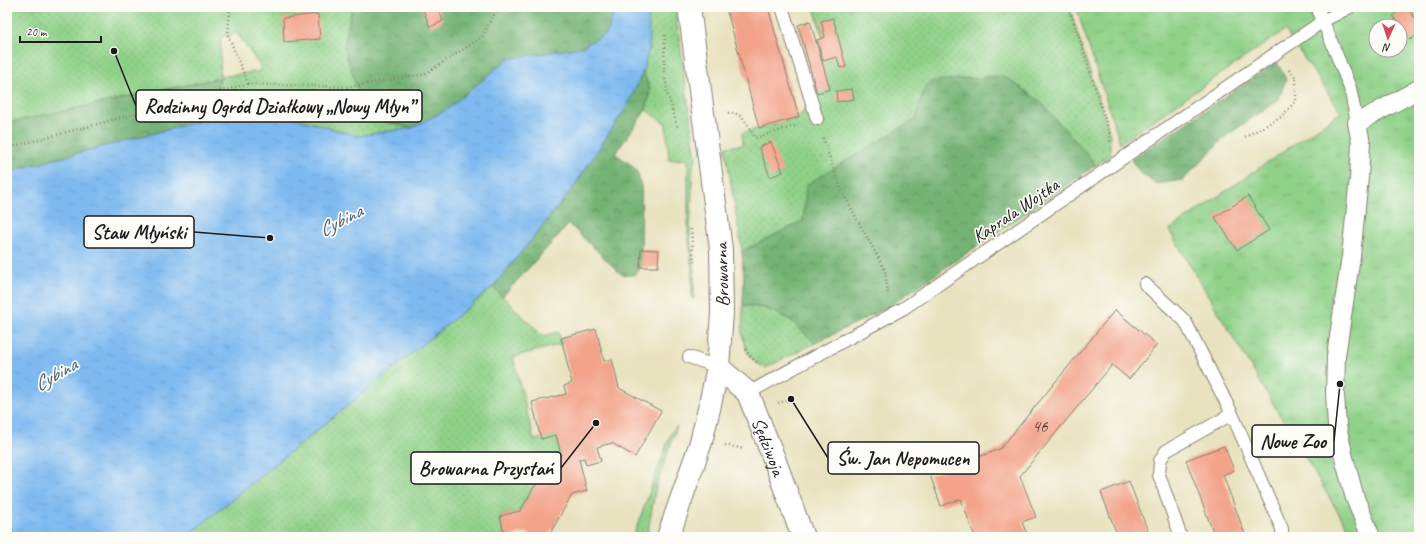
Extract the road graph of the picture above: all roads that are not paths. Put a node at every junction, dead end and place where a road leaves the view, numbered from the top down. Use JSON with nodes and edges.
{"nodes":[{"id":1,"x":689,"y":7,"type":"edge"},
{"id":2,"x":782,"y":7,"type":"edge"},
{"id":3,"x":1317,"y":7,"type":"edge"},
{"id":4,"x":1350,"y":7,"type":"edge"},
{"id":5,"x":1323,"y":22,"type":"junction"},
{"id":6,"x":1419,"y":89,"type":"edge"},
{"id":7,"x":817,"y":119,"type":"road end"},
{"id":8,"x":1357,"y":123,"type":"junction"},
{"id":9,"x":1145,"y":284,"type":"dead end"},
{"id":10,"x":689,"y":357,"type":"dead end"},
{"id":11,"x":718,"y":367,"type":"junction"},
{"id":12,"x":748,"y":393,"type":"junction"},
{"id":13,"x":1232,"y":414,"type":"junction"},
{"id":14,"x":668,"y":537,"type":"edge"},
{"id":15,"x":803,"y":537,"type":"edge"},
{"id":16,"x":1181,"y":537,"type":"edge"},
{"id":17,"x":1282,"y":537,"type":"edge"},
{"id":18,"x":1371,"y":537,"type":"edge"}],
"edges":[{"from":1,"to":11,"type":"street","name":"Browarna"},
{"from":2,"to":7,"type":"lane"},
{"from":3,"to":5,"type":"lane"},
{"from":4,"to":5,"type":"lane","name":"Kaprala Wojtka"},
{"from":5,"to":8,"type":"lane"},
{"from":5,"to":12,"type":"lane","name":"Kaprala Wojtka"},
{"from":6,"to":8,"type":"street"},
{"from":8,"to":18,"type":"street"},
{"from":9,"to":13,"type":"lane"},
{"from":10,"to":11,"type":"lane"},
{"from":11,"to":12,"type":"street","name":"Sędziwoja"},
{"from":11,"to":14,"type":"street","name":"Browarna"},
{"from":12,"to":15,"type":"street","name":"Sędziwoja"},
{"from":13,"to":16,"type":"lane"},
{"from":13,"to":17,"type":"lane"}]}
